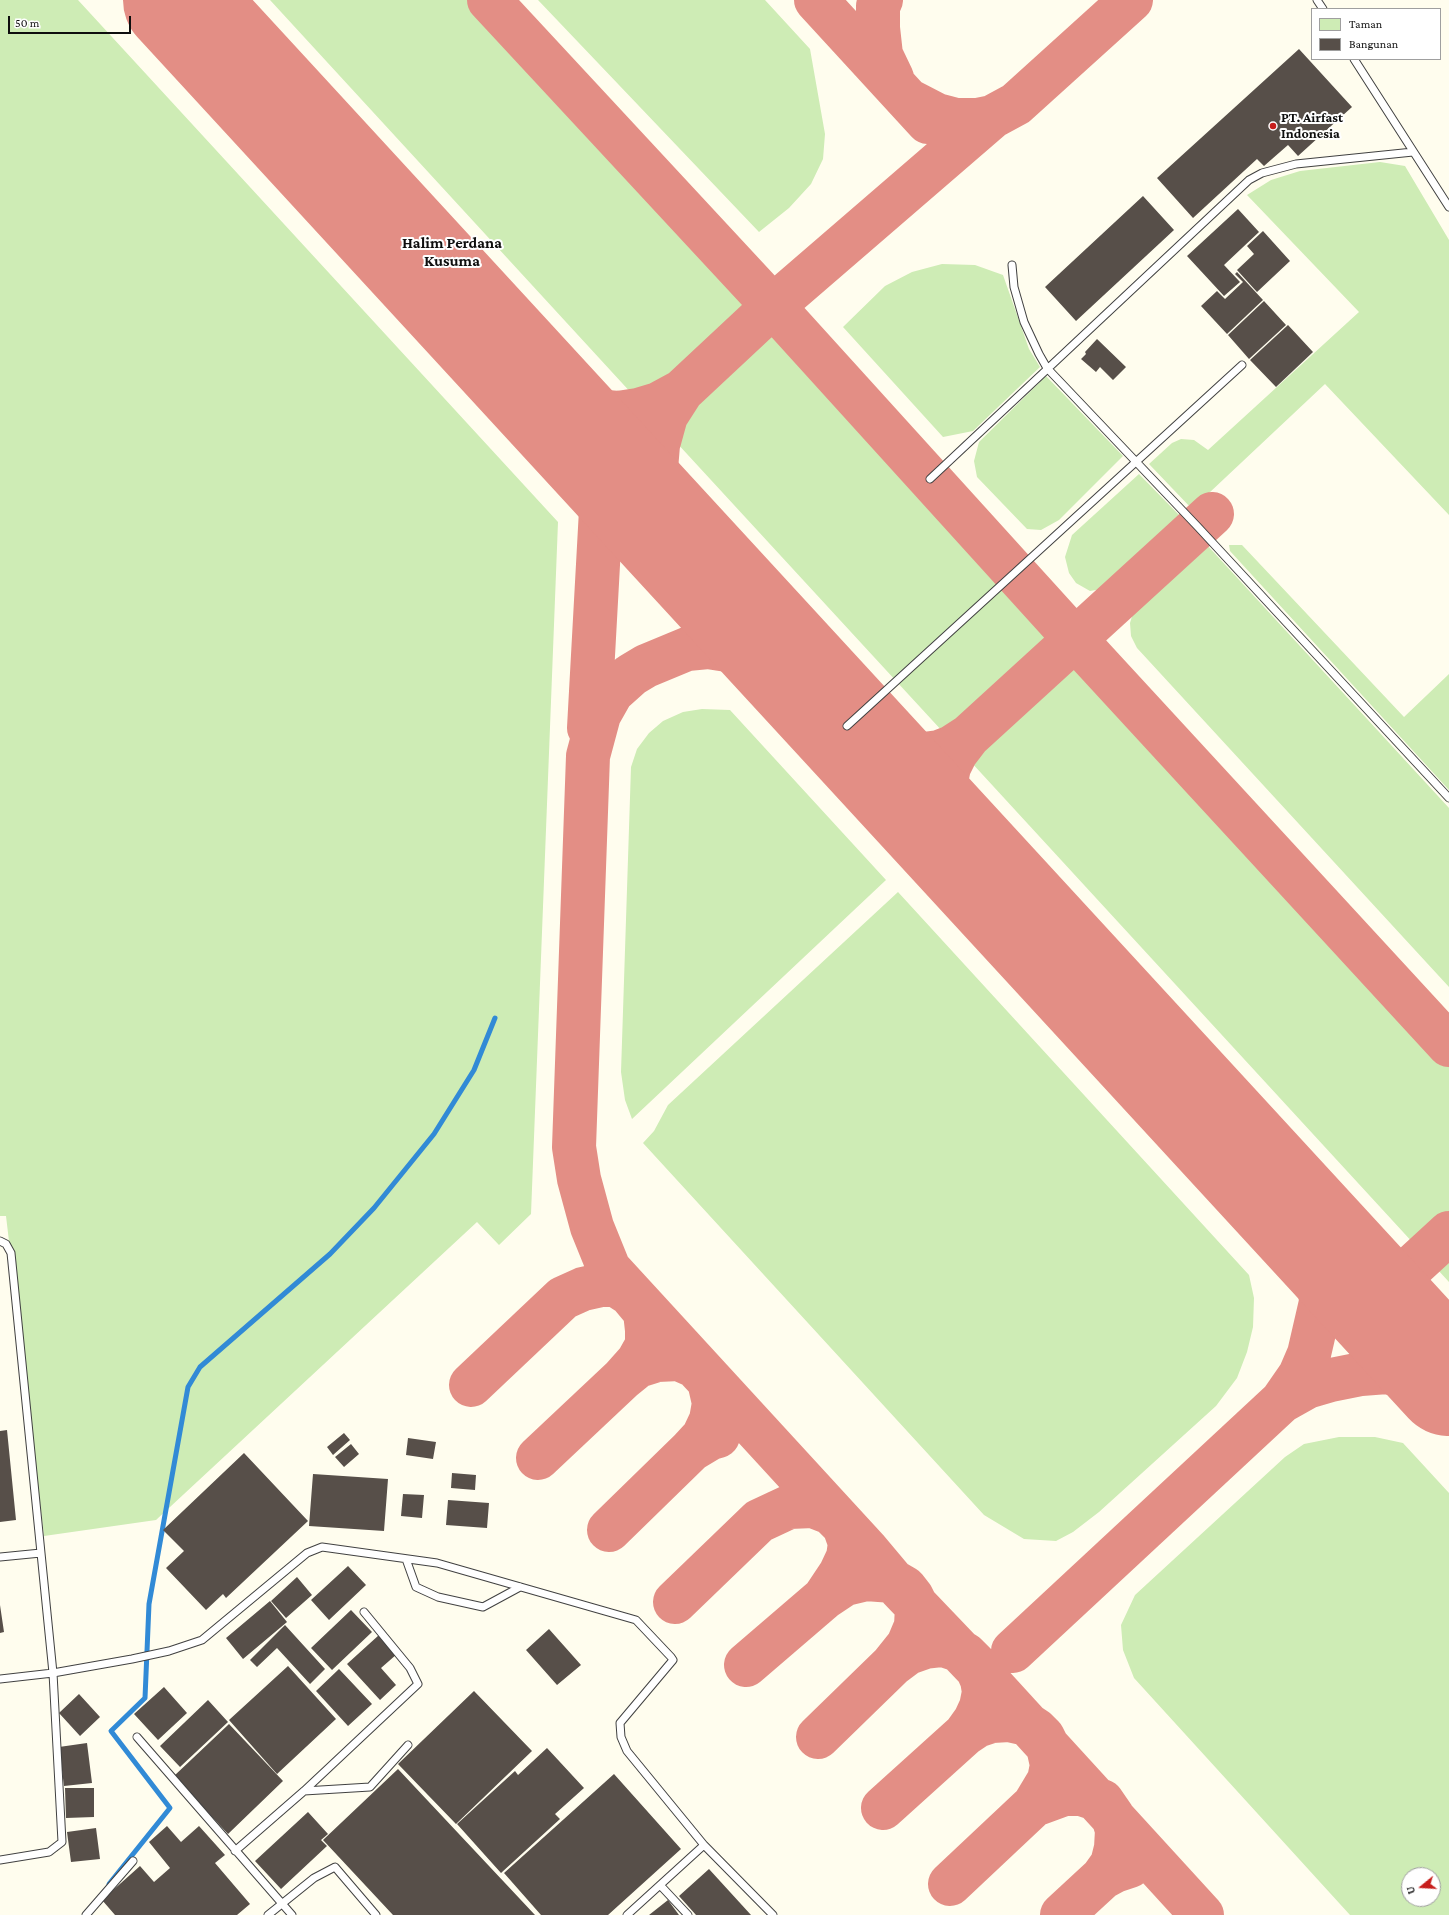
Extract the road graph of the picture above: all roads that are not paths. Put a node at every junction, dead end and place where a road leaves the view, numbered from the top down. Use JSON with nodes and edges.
{"nodes":[{"id":1,"x":1355,"y":60,"type":"edge"},
{"id":2,"x":1413,"y":152,"type":"junction"},
{"id":3,"x":1449,"y":207,"type":"edge"},
{"id":4,"x":1012,"y":265,"type":"dead end"},
{"id":5,"x":1242,"y":365,"type":"dead end"},
{"id":6,"x":1047,"y":368,"type":"junction"},
{"id":7,"x":1136,"y":462,"type":"junction"},
{"id":8,"x":930,"y":479,"type":"dead end"},
{"id":9,"x":847,"y":726,"type":"dead end"},
{"id":10,"x":1449,"y":798,"type":"edge"},
{"id":11,"x":0,"y":1241,"type":"edge"},
{"id":12,"x":41,"y":1553,"type":"junction"},
{"id":13,"x":0,"y":1557,"type":"edge"},
{"id":14,"x":406,"y":1559,"type":"junction"},
{"id":15,"x":520,"y":1587,"type":"junction"},
{"id":16,"x":364,"y":1612,"type":"dead end"},
{"id":17,"x":53,"y":1673,"type":"junction"},
{"id":18,"x":0,"y":1679,"type":"edge"},
{"id":19,"x":136,"y":1737,"type":"dead end"},
{"id":20,"x":408,"y":1745,"type":"dead end"},
{"id":21,"x":304,"y":1791,"type":"junction"},
{"id":22,"x":704,"y":1845,"type":"junction"},
{"id":23,"x":235,"y":1851,"type":"junction"},
{"id":24,"x":0,"y":1860,"type":"edge"},
{"id":25,"x":133,"y":1862,"type":"dead end"},
{"id":26,"x":660,"y":1885,"type":"junction"},
{"id":27,"x":282,"y":1904,"type":"junction"},
{"id":28,"x":86,"y":1915,"type":"edge"},
{"id":29,"x":268,"y":1915,"type":"edge"},
{"id":30,"x":292,"y":1915,"type":"edge"},
{"id":31,"x":376,"y":1915,"type":"edge"},
{"id":32,"x":627,"y":1915,"type":"edge"},
{"id":33,"x":688,"y":1915,"type":"edge"},
{"id":34,"x":773,"y":1915,"type":"edge"}],
"edges":[{"from":1,"to":2,"type":"lane"},
{"from":2,"to":3,"type":"lane"},
{"from":2,"to":6,"type":"lane"},
{"from":4,"to":6,"type":"lane"},
{"from":5,"to":7,"type":"lane"},
{"from":6,"to":7,"type":"lane"},
{"from":6,"to":8,"type":"lane"},
{"from":7,"to":9,"type":"lane"},
{"from":7,"to":10,"type":"lane"},
{"from":11,"to":12,"type":"lane"},
{"from":12,"to":13,"type":"lane"},
{"from":12,"to":17,"type":"lane"},
{"from":14,"to":15,"type":"lane"},
{"from":14,"to":15,"type":"lane"},
{"from":14,"to":17,"type":"lane"},
{"from":15,"to":22,"type":"lane"},
{"from":16,"to":21,"type":"lane"},
{"from":17,"to":18,"type":"lane"},
{"from":17,"to":24,"type":"lane"},
{"from":19,"to":23,"type":"lane"},
{"from":20,"to":21,"type":"lane"},
{"from":21,"to":23,"type":"lane"},
{"from":22,"to":26,"type":"lane"},
{"from":22,"to":34,"type":"lane"},
{"from":23,"to":27,"type":"lane"},
{"from":25,"to":28,"type":"lane"},
{"from":26,"to":32,"type":"lane"},
{"from":26,"to":33,"type":"lane"},
{"from":27,"to":29,"type":"lane"},
{"from":27,"to":30,"type":"lane"},
{"from":27,"to":31,"type":"lane"}]}
